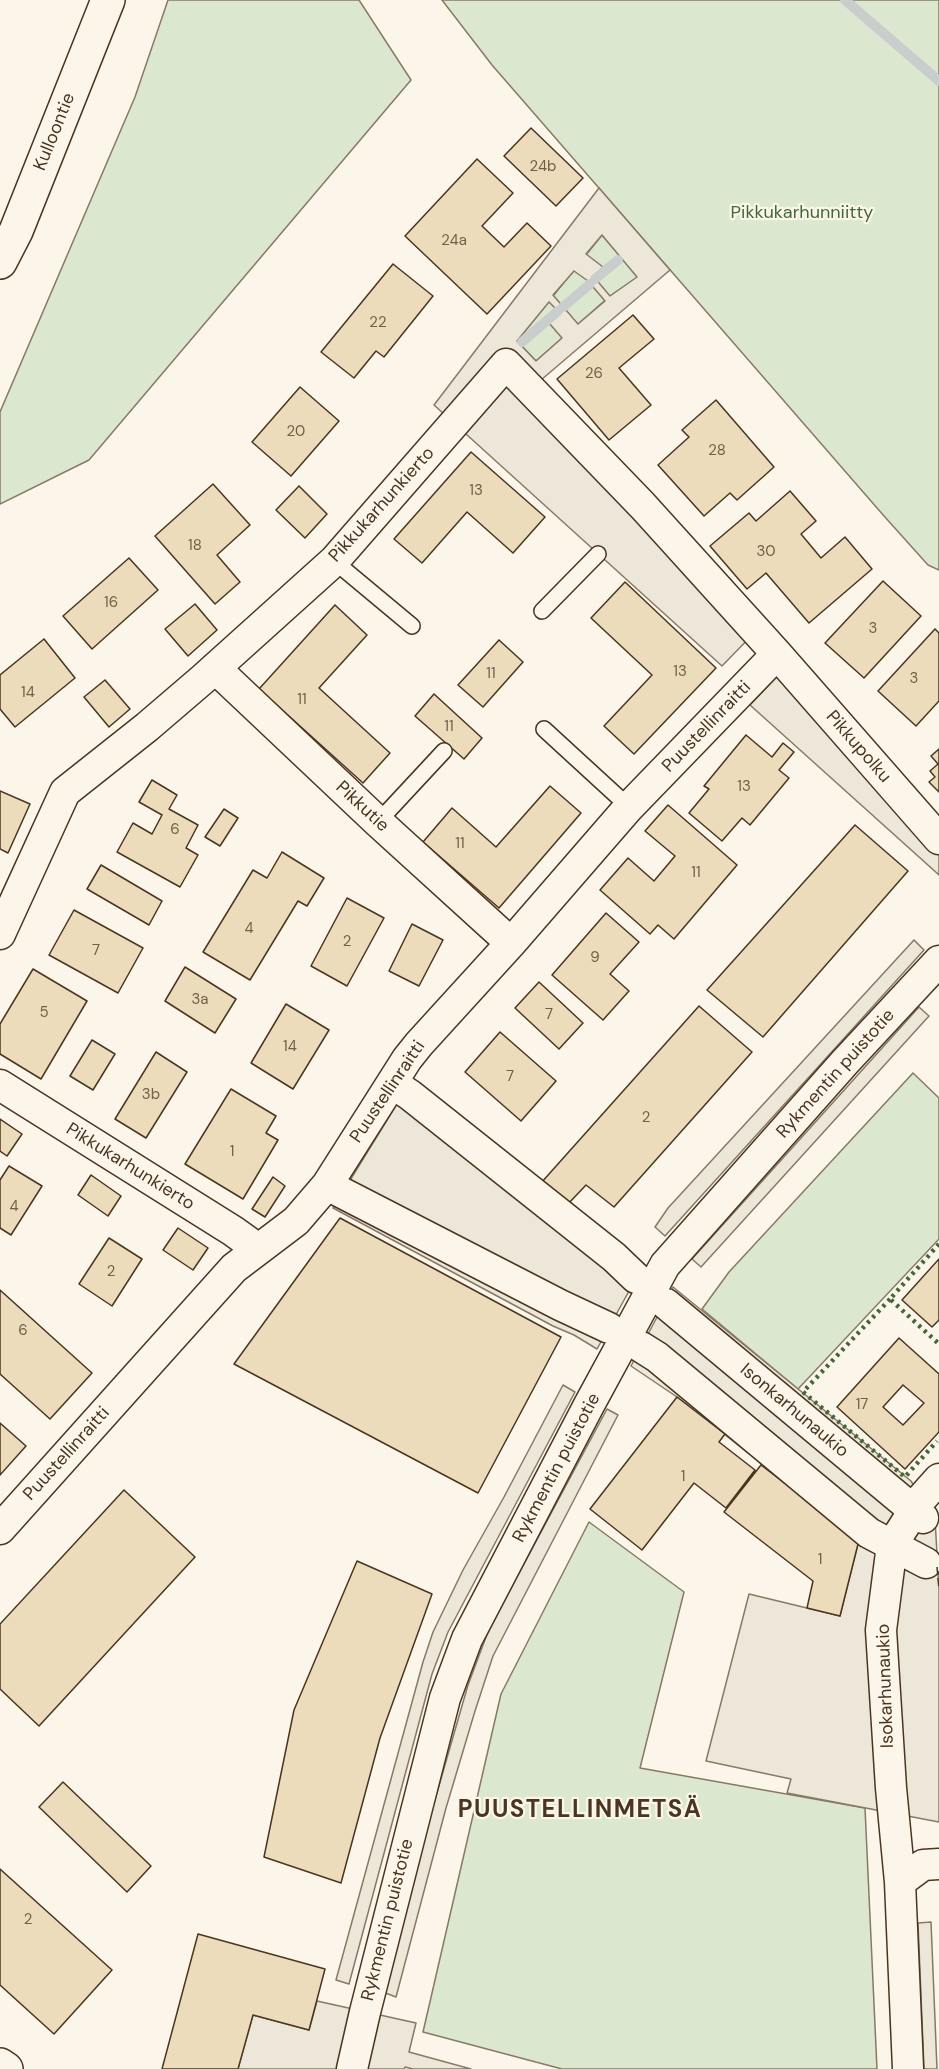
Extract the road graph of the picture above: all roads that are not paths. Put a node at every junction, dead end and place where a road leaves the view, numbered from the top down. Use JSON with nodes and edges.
{"nodes":[{"id":1,"x":108,"y":0,"type":"edge"},
{"id":2,"x":0,"y":262,"type":"edge"},
{"id":3,"x":598,"y":554,"type":"dead end"},
{"id":4,"x":334,"y":561,"type":"junction"},
{"id":5,"x":542,"y":611,"type":"dead end"},
{"id":6,"x":412,"y":626,"type":"dead end"},
{"id":7,"x":777,"y":654,"type":"junction"},
{"id":8,"x":215,"y":668,"type":"junction"},
{"id":9,"x":544,"y":729,"type":"dead end"},
{"id":10,"x":444,"y":751,"type":"dead end"},
{"id":11,"x":629,"y":807,"type":"junction"},
{"id":12,"x":378,"y":822,"type":"junction"},
{"id":13,"x":939,"y":839,"type":"edge"},
{"id":14,"x":0,"y":934,"type":"edge"},
{"id":15,"x":511,"y":944,"type":"junction"},
{"id":16,"x":939,"y":961,"type":"edge"},
{"id":17,"x":392,"y":1083,"type":"junction"},
{"id":18,"x":0,"y":1085,"type":"edge"},
{"id":19,"x":327,"y":1185,"type":"junction"},
{"id":20,"x":258,"y":1249,"type":"junction"},
{"id":21,"x":636,"y":1278,"type":"dead end"},
{"id":22,"x":666,"y":1304,"type":"dead end"},
{"id":23,"x":609,"y":1328,"type":"dead end"},
{"id":24,"x":641,"y":1347,"type":"dead end"},
{"id":25,"x":925,"y":1501,"type":"edge"},
{"id":26,"x":0,"y":1529,"type":"edge"},
{"id":27,"x":891,"y":1545,"type":"junction"},
{"id":28,"x":926,"y":1563,"type":"dead end"},
{"id":29,"x":939,"y":1864,"type":"edge"},
{"id":30,"x":900,"y":1882,"type":"junction"},
{"id":31,"x":0,"y":2065,"type":"edge"},
{"id":32,"x":6,"y":2069,"type":"edge"},
{"id":33,"x":353,"y":2069,"type":"edge"},
{"id":34,"x":908,"y":2069,"type":"edge"}],
"edges":[{"from":1,"to":2,"type":"main road","name":"Kulloontie"},
{"from":3,"to":5,"type":"lane"},
{"from":4,"to":6,"type":"lane"},
{"from":4,"to":7,"type":"street","name":"Pikkukarhunkierto"},
{"from":4,"to":8,"type":"street","name":"Pikkukarhunkierto"},
{"from":7,"to":11,"type":"street","name":"Puustellinraitti"},
{"from":7,"to":13,"type":"street","name":"Pikkupolku"},
{"from":8,"to":12,"type":"street","name":"Pikkutie"},
{"from":8,"to":14,"type":"street","name":"Pikkukarhunkierto"},
{"from":9,"to":11,"type":"lane"},
{"from":10,"to":12,"type":"lane"},
{"from":11,"to":15,"type":"street","name":"Puustellinraitti"},
{"from":12,"to":15,"type":"street","name":"Pikkutie"},
{"from":15,"to":17,"type":"street","name":"Puustellinraitti"},
{"from":16,"to":33,"type":"street","name":"Rykmentin puistotie"},
{"from":17,"to":19,"type":"street","name":"Puustellinraitti"},
{"from":17,"to":21,"type":"street"},
{"from":18,"to":20,"type":"street","name":"Pikkukarhunkierto"},
{"from":19,"to":20,"type":"street","name":"Puustellinraitti"},
{"from":19,"to":23,"type":"street"},
{"from":20,"to":26,"type":"street","name":"Puustellinraitti"},
{"from":22,"to":25,"type":"street","name":"Isonkarhunaukio"},
{"from":24,"to":27,"type":"street"},
{"from":25,"to":27,"type":"street","name":"Isokarhunaukio"},
{"from":27,"to":28,"type":"street"},
{"from":27,"to":30,"type":"street","name":"Isokarhunaukio"},
{"from":29,"to":30,"type":"street"},
{"from":30,"to":34,"type":"street","name":"Isokarhunaukio"},
{"from":31,"to":32,"type":"main road"}]}
